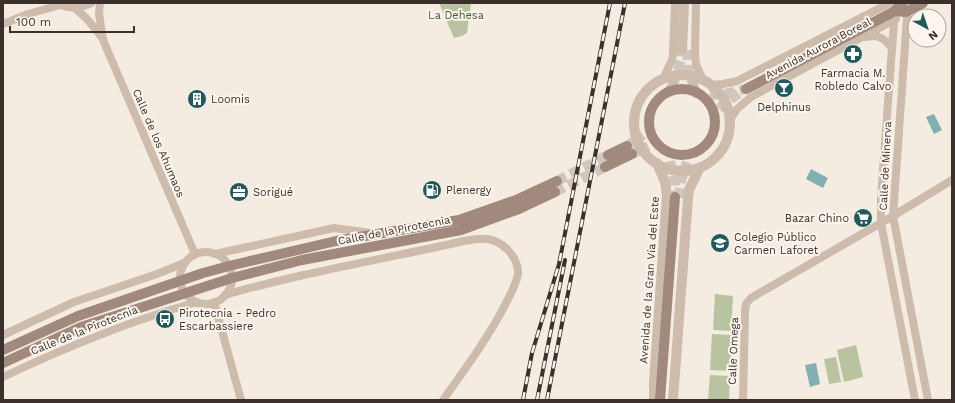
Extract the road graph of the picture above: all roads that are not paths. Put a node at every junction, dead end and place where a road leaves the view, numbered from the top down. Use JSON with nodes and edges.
{"nodes":[{"id":1,"x":91,"y":3,"type":"edge"},
{"id":2,"x":100,"y":3,"type":"edge"},
{"id":3,"x":675,"y":3,"type":"edge"},
{"id":4,"x":684,"y":3,"type":"edge"},
{"id":5,"x":688,"y":3,"type":"edge"},
{"id":6,"x":696,"y":3,"type":"edge"},
{"id":7,"x":923,"y":3,"type":"edge"},
{"id":8,"x":58,"y":4,"type":"edge"},
{"id":9,"x":905,"y":6,"type":"edge"},
{"id":10,"x":75,"y":8,"type":"junction"},
{"id":11,"x":894,"y":9,"type":"edge"},
{"id":12,"x":3,"y":24,"type":"edge"},
{"id":13,"x":103,"y":40,"type":"junction"},
{"id":14,"x":858,"y":40,"type":"junction"},
{"id":15,"x":892,"y":48,"type":"junction"},
{"id":16,"x":662,"y":79,"type":"junction"},
{"id":17,"x":746,"y":88,"type":"tunnel mouth"},
{"id":18,"x":702,"y":89,"type":"junction"},
{"id":19,"x":719,"y":110,"type":"tunnel mouth"},
{"id":20,"x":714,"y":120,"type":"junction"},
{"id":21,"x":730,"y":121,"type":"junction"},
{"id":22,"x":650,"y":126,"type":"junction"},
{"id":23,"x":643,"y":135,"type":"tunnel mouth"},
{"id":24,"x":648,"y":146,"type":"tunnel mouth"},
{"id":25,"x":662,"y":147,"type":"junction"},
{"id":26,"x":608,"y":155,"type":"tunnel mouth"},
{"id":27,"x":670,"y":161,"type":"tunnel mouth"},
{"id":28,"x":657,"y":164,"type":"junction"},
{"id":29,"x":605,"y":167,"type":"tunnel mouth"},
{"id":30,"x":700,"y":167,"type":"junction"},
{"id":31,"x":952,"y":180,"type":"edge"},
{"id":32,"x":557,"y":181,"type":"tunnel mouth"},
{"id":33,"x":555,"y":192,"type":"tunnel mouth"},
{"id":34,"x":893,"y":216,"type":"junction"},
{"id":35,"x":881,"y":223,"type":"junction"},
{"id":36,"x":374,"y":234,"type":"junction"},
{"id":37,"x":195,"y":254,"type":"junction"},
{"id":38,"x":215,"y":254,"type":"junction"},
{"id":39,"x":184,"y":263,"type":"junction"},
{"id":40,"x":229,"y":266,"type":"junction"},
{"id":41,"x":232,"y":278,"type":"junction"},
{"id":42,"x":180,"y":281,"type":"junction"},
{"id":43,"x":185,"y":294,"type":"junction"},
{"id":44,"x":225,"y":295,"type":"junction"},
{"id":45,"x":197,"y":302,"type":"junction"},
{"id":46,"x":214,"y":302,"type":"junction"},
{"id":47,"x":3,"y":335,"type":"edge"},
{"id":48,"x":3,"y":350,"type":"edge"},
{"id":49,"x":3,"y":363,"type":"edge"},
{"id":50,"x":3,"y":377,"type":"edge"},
{"id":51,"x":241,"y":400,"type":"edge"},
{"id":52,"x":443,"y":400,"type":"edge"},
{"id":53,"x":654,"y":400,"type":"edge"},
{"id":54,"x":660,"y":400,"type":"edge"},
{"id":55,"x":666,"y":400,"type":"edge"},
{"id":56,"x":673,"y":400,"type":"edge"},
{"id":57,"x":743,"y":400,"type":"edge"},
{"id":58,"x":915,"y":400,"type":"edge"},
{"id":59,"x":928,"y":400,"type":"edge"}],
"edges":[{"from":1,"to":10,"type":"street"},
{"from":2,"to":13,"type":"street","name":"Calle de los Ahumaos"},
{"from":3,"to":16,"type":"street"},
{"from":4,"to":5,"type":"street"},
{"from":6,"to":18,"type":"street"},
{"from":7,"to":9,"type":"main road"},
{"from":8,"to":10,"type":"street"},
{"from":8,"to":12,"type":"street"},
{"from":9,"to":11,"type":"main road"},
{"from":9,"to":34,"type":"street","name":"Calle de Minerva"},
{"from":10,"to":13,"type":"street","name":"Calle de los Ahumaos"},
{"from":11,"to":14,"type":"street","name":"Avenida Aurora Boreal"},
{"from":11,"to":15,"type":"street","name":"Calle de Minerva"},
{"from":11,"to":17,"type":"main road"},
{"from":11,"to":18,"type":"street","name":"Avenida Aurora Boreal"},
{"from":13,"to":37,"type":"street","name":"Calle de los Ahumaos"},
{"from":14,"to":15,"type":"street"},
{"from":14,"to":21,"type":"street","name":"Avenida Aurora Boreal"},
{"from":15,"to":35,"type":"street","name":"Calle de Minerva"},
{"from":16,"to":18,"type":"street"},
{"from":16,"to":28,"type":"street"},
{"from":18,"to":20,"type":"main road"},
{"from":18,"to":21,"type":"street"},
{"from":18,"to":22,"type":"main road"},
{"from":19,"to":20,"type":"main road"},
{"from":20,"to":25,"type":"main road"},
{"from":21,"to":30,"type":"street"},
{"from":22,"to":23,"type":"main road"},
{"from":22,"to":25,"type":"main road"},
{"from":24,"to":25,"type":"main road"},
{"from":25,"to":27,"type":"main road"},
{"from":26,"to":29,"type":"main road"},
{"from":28,"to":30,"type":"street"},
{"from":28,"to":53,"type":"street","name":"Avenida de la Gran Vía del Este"},
{"from":30,"to":56,"type":"street"},
{"from":31,"to":34,"type":"street","name":"Calle Omega"},
{"from":32,"to":36,"type":"main road","name":"Calle de la Pirotecnia"},
{"from":33,"to":41,"type":"main road","name":"Calle de la Pirotecnia"},
{"from":34,"to":35,"type":"street","name":"Calle Omega"},
{"from":34,"to":59,"type":"street","name":"Calle de Minerva"},
{"from":35,"to":57,"type":"street","name":"Calle Omega"},
{"from":35,"to":58,"type":"street","name":"Calle de Minerva"},
{"from":36,"to":38,"type":"street","name":"Calle de la Pirotecnia"},
{"from":36,"to":40,"type":"main road","name":"Calle de la Pirotecnia"},
{"from":37,"to":38,"type":"street","name":"Calle de la Pirotecnia"},
{"from":37,"to":39,"type":"street"},
{"from":38,"to":40,"type":"street"},
{"from":39,"to":42,"type":"street"},
{"from":39,"to":47,"type":"street"},
{"from":40,"to":41,"type":"street"},
{"from":40,"to":42,"type":"main road","name":"Calle de la Pirotecnia"},
{"from":41,"to":43,"type":"main road","name":"Calle de la Pirotecnia"},
{"from":41,"to":44,"type":"street"},
{"from":42,"to":43,"type":"street"},
{"from":42,"to":48,"type":"main road","name":"Calle de la Pirotecnia"},
{"from":43,"to":45,"type":"street"},
{"from":43,"to":49,"type":"main road","name":"Calle de la Pirotecnia"},
{"from":44,"to":46,"type":"street"},
{"from":44,"to":52,"type":"street"},
{"from":45,"to":46,"type":"street","name":"Calle de la Pirotecnia"},
{"from":45,"to":50,"type":"street","name":"Calle de la Pirotecnia"},
{"from":46,"to":51,"type":"street"},
{"from":54,"to":55,"type":"main road","name":"Avenida de la Gran Vía del Este"}]}
